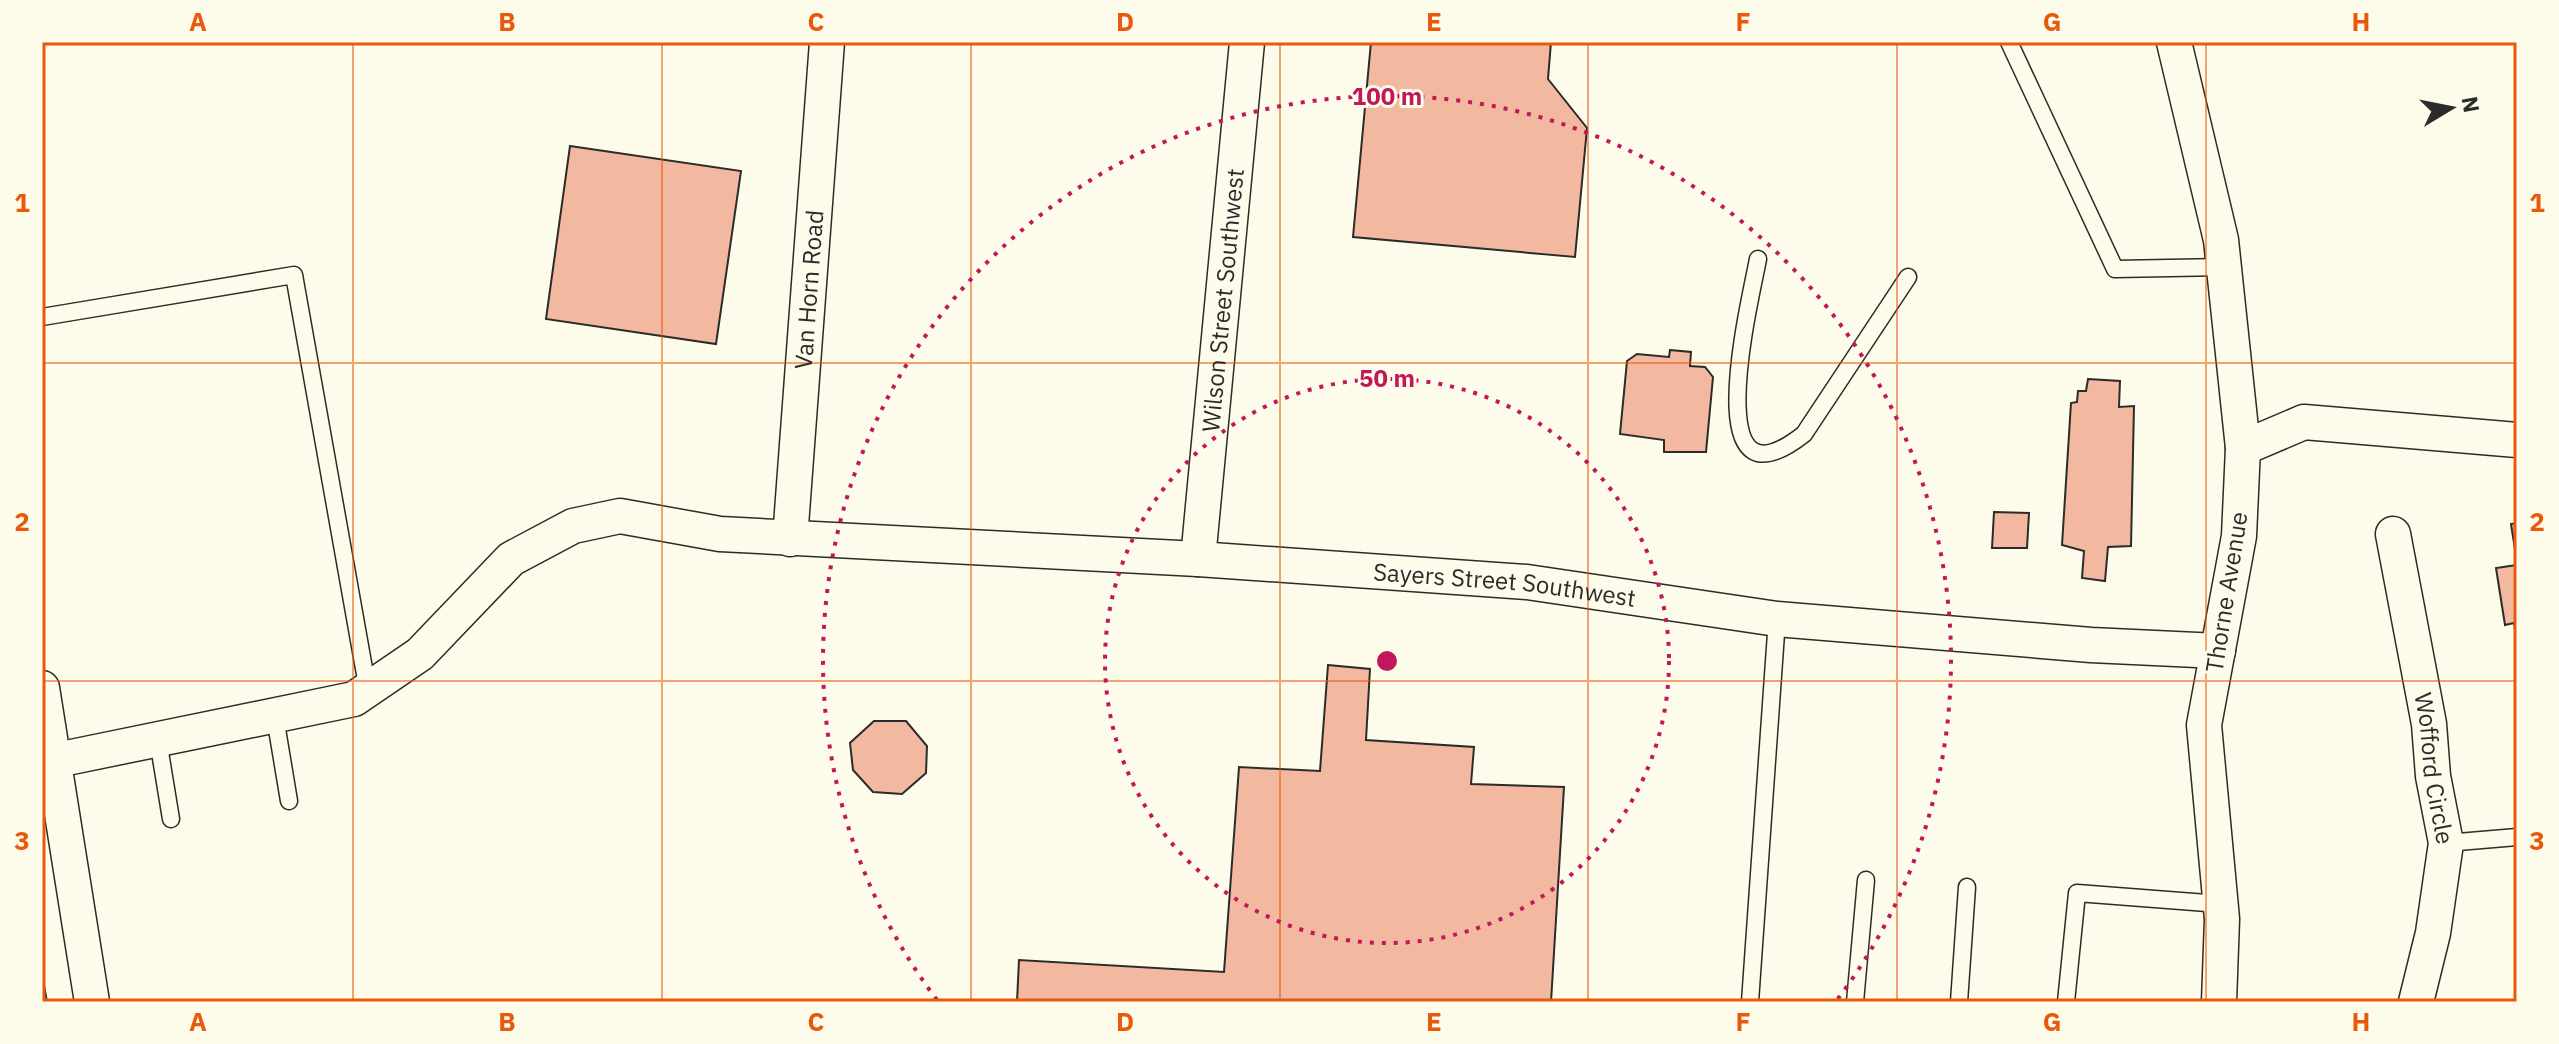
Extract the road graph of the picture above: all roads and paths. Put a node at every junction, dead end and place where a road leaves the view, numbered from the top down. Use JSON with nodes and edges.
{"nodes":[{"id":1,"x":827,"y":42,"type":"edge"},
{"id":2,"x":1247,"y":42,"type":"edge"},
{"id":3,"x":2009,"y":42,"type":"edge"},
{"id":4,"x":2174,"y":42,"type":"edge"},
{"id":5,"x":1758,"y":259,"type":"dead end"},
{"id":6,"x":2224,"y":267,"type":"junction"},
{"id":7,"x":1908,"y":277,"type":"dead end"},
{"id":8,"x":42,"y":317,"type":"edge"},
{"id":9,"x":2517,"y":440,"type":"edge"},
{"id":10,"x":2243,"y":448,"type":"junction"},
{"id":11,"x":2393,"y":534,"type":"dead end"},
{"id":12,"x":790,"y":539,"type":"junction"},
{"id":13,"x":1198,"y":559,"type":"junction"},
{"id":14,"x":1777,"y":619,"type":"junction"},
{"id":15,"x":2218,"y":651,"type":"junction"},
{"id":16,"x":42,"y":688,"type":"edge"},
{"id":17,"x":368,"y":691,"type":"junction"},
{"id":18,"x":275,"y":717,"type":"junction"},
{"id":19,"x":158,"y":740,"type":"junction"},
{"id":20,"x":52,"y":761,"type":"junction"},
{"id":21,"x":289,"y":801,"type":"dead end"},
{"id":22,"x":171,"y":819,"type":"dead end"},
{"id":23,"x":2517,"y":837,"type":"edge"},
{"id":24,"x":2446,"y":843,"type":"junction"},
{"id":25,"x":1866,"y":880,"type":"dead end"},
{"id":26,"x":1967,"y":887,"type":"dead end"},
{"id":27,"x":2220,"y":904,"type":"junction"},
{"id":28,"x":92,"y":1002,"type":"edge"},
{"id":29,"x":1750,"y":1002,"type":"edge"},
{"id":30,"x":1855,"y":1002,"type":"edge"},
{"id":31,"x":1959,"y":1002,"type":"edge"},
{"id":32,"x":2066,"y":1002,"type":"edge"},
{"id":33,"x":2219,"y":1002,"type":"edge"},
{"id":34,"x":2416,"y":1002,"type":"edge"}],
"edges":[{"from":1,"to":12,"type":"street","name":"Van Horn Road"},
{"from":2,"to":13,"type":"street","name":"Wilson Street Southwest"},
{"from":3,"to":6,"type":"lane"},
{"from":4,"to":6,"type":"street","name":"Thorne Avenue"},
{"from":5,"to":7,"type":"lane"},
{"from":6,"to":10,"type":"street","name":"Thorne Avenue"},
{"from":8,"to":17,"type":"lane"},
{"from":9,"to":10,"type":"street"},
{"from":10,"to":15,"type":"street","name":"Thorne Avenue"},
{"from":11,"to":24,"type":"street","name":"Wofford Circle"},
{"from":12,"to":13,"type":"street","name":"Sayers Street Southwest"},
{"from":12,"to":17,"type":"street","name":"Sayers Street Southwest"},
{"from":13,"to":14,"type":"street","name":"Sayers Street Southwest"},
{"from":14,"to":15,"type":"street","name":"Sayers Street Southwest"},
{"from":14,"to":29,"type":"lane"},
{"from":15,"to":27,"type":"street","name":"Thorne Avenue"},
{"from":16,"to":20,"type":"street"},
{"from":17,"to":18,"type":"street","name":"Sayers Street Southwest"},
{"from":18,"to":19,"type":"street","name":"Sayers Street Southwest"},
{"from":18,"to":21,"type":"lane"},
{"from":19,"to":20,"type":"street","name":"Sayers Street Southwest"},
{"from":19,"to":22,"type":"lane"},
{"from":20,"to":28,"type":"street"},
{"from":23,"to":24,"type":"lane"},
{"from":24,"to":34,"type":"street","name":"Wofford Circle"},
{"from":25,"to":30,"type":"lane"},
{"from":26,"to":31,"type":"lane"},
{"from":27,"to":32,"type":"lane"},
{"from":27,"to":33,"type":"street","name":"Thorne Avenue"}]}
